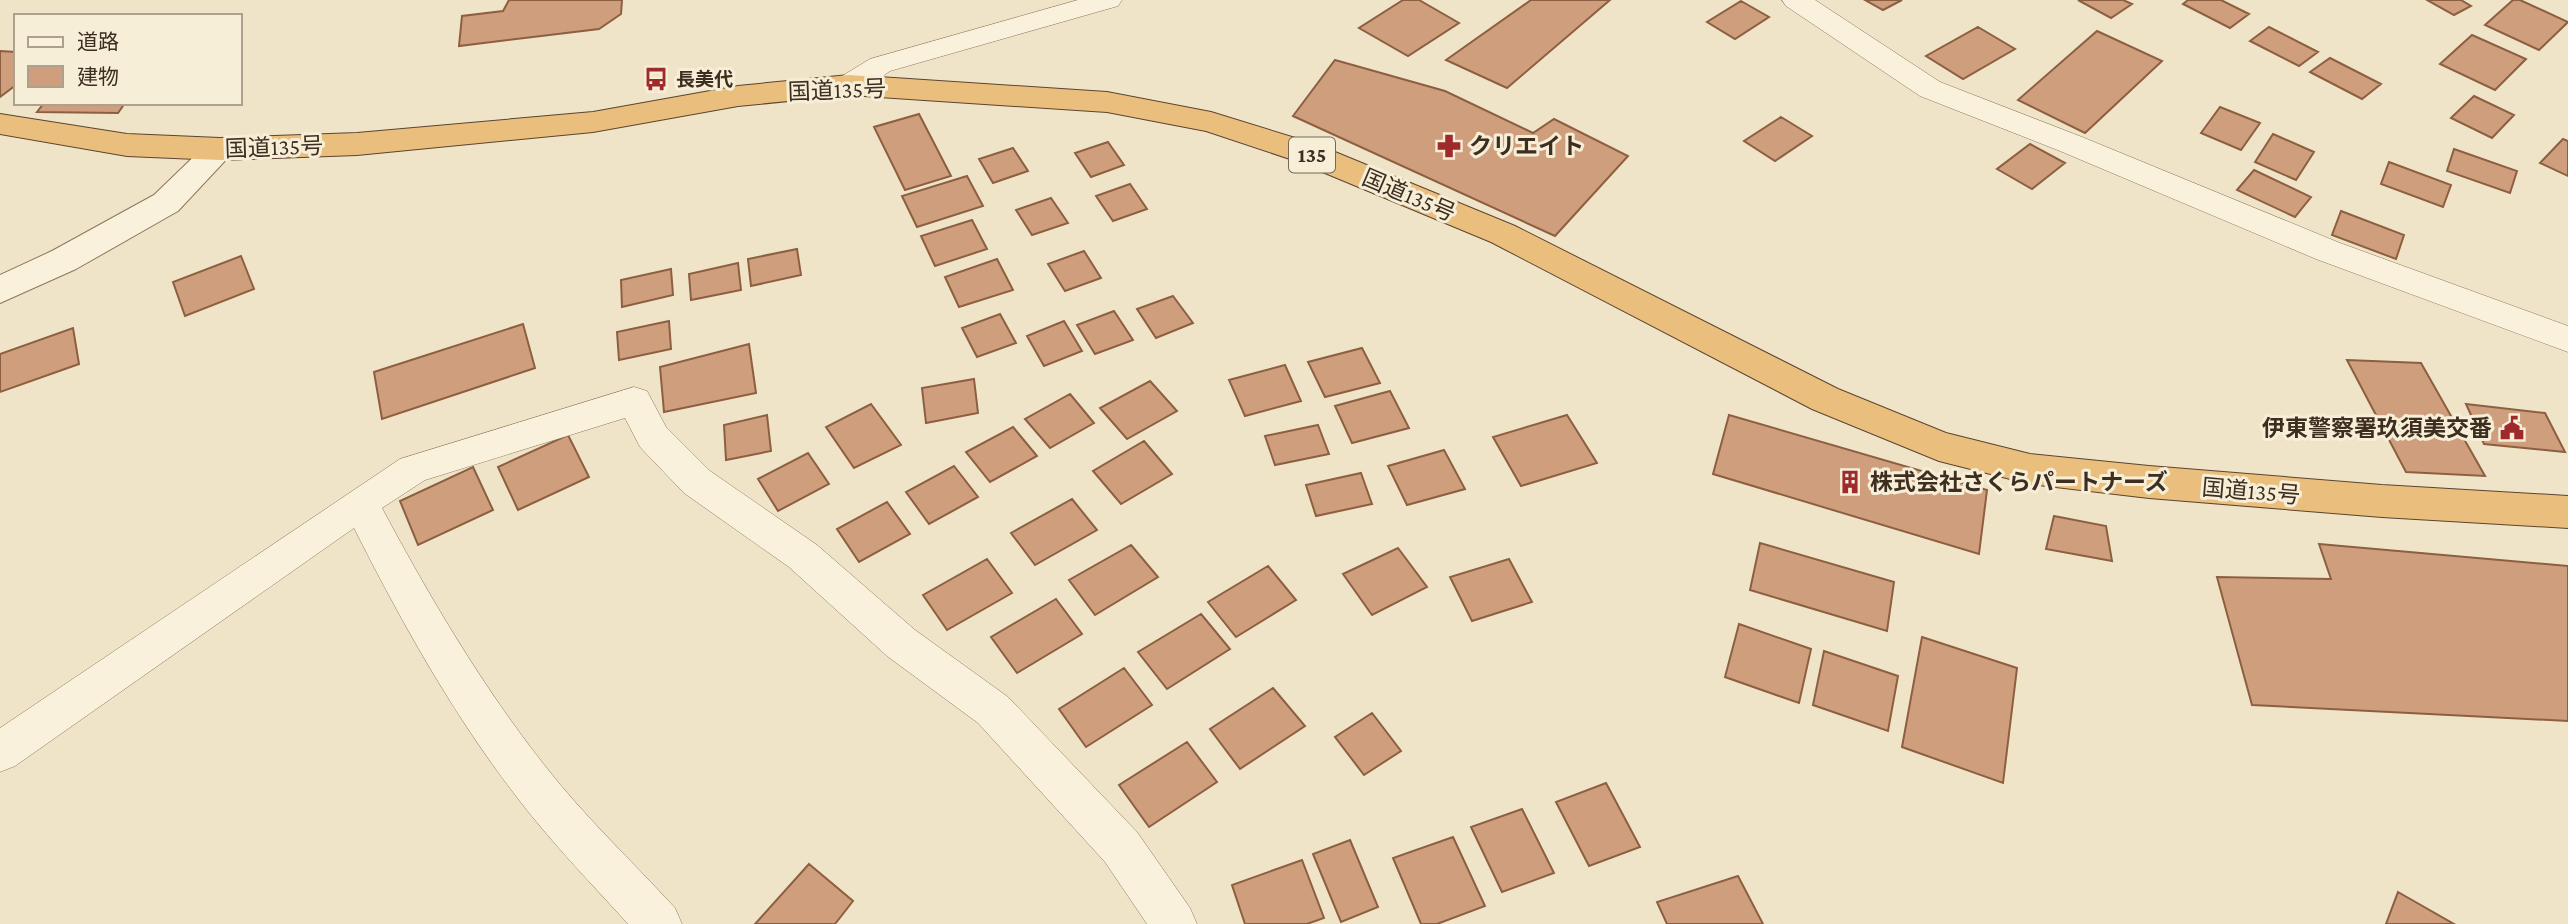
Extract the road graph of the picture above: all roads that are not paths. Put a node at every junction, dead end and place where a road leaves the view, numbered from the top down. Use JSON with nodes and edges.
{"nodes":[{"id":1,"x":1108,"y":0,"type":"edge"},
{"id":2,"x":1796,"y":0,"type":"edge"},
{"id":3,"x":849,"y":85,"type":"junction"},
{"id":4,"x":0,"y":124,"type":"edge"},
{"id":5,"x":220,"y":149,"type":"junction"},
{"id":6,"x":0,"y":290,"type":"edge"},
{"id":7,"x":2568,"y":339,"type":"edge"},
{"id":8,"x":360,"y":503,"type":"junction"},
{"id":9,"x":2568,"y":512,"type":"edge"},
{"id":10,"x":0,"y":752,"type":"edge"},
{"id":11,"x":659,"y":924,"type":"edge"},
{"id":12,"x":1174,"y":924,"type":"edge"}],
"edges":[{"from":1,"to":3,"type":"street"},
{"from":2,"to":7,"type":"street"},
{"from":3,"to":5,"type":"highway","name":"国道135号","number":"135"},
{"from":3,"to":9,"type":"highway","name":"国道135号","number":"135"},
{"from":4,"to":5,"type":"highway","name":"国道135号","number":"135"},
{"from":5,"to":6,"type":"street"},
{"from":8,"to":10,"type":"street"},
{"from":8,"to":11,"type":"street"},
{"from":8,"to":12,"type":"street"}]}
